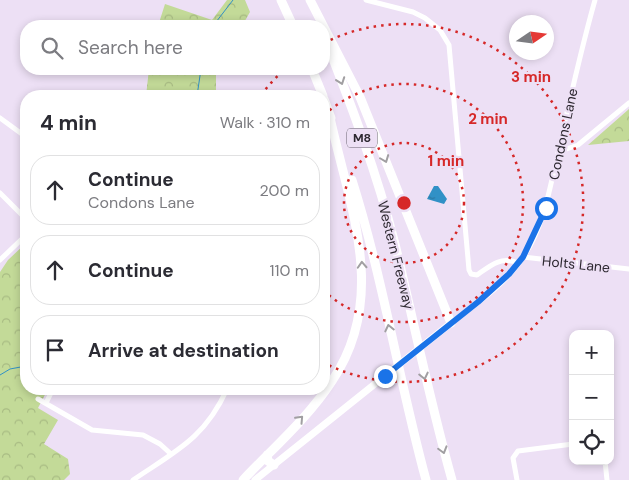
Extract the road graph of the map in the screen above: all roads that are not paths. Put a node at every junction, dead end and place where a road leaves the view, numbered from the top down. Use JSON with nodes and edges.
{"nodes":[{"id":1,"x":281,"y":0,"type":"edge"},
{"id":2,"x":309,"y":0,"type":"edge"},
{"id":3,"x":366,"y":0,"type":"edge"},
{"id":4,"x":595,"y":0,"type":"edge"},
{"id":5,"x":290,"y":20,"type":"edge"},
{"id":6,"x":317,"y":20,"type":"edge"},
{"id":7,"x":320,"y":20,"type":"edge"},
{"id":8,"x":330,"y":40,"type":"edge"},
{"id":9,"x":330,"y":52,"type":"edge"},
{"id":10,"x":314,"y":75,"type":"edge"},
{"id":11,"x":320,"y":90,"type":"edge"},
{"id":12,"x":629,"y":103,"type":"edge"},
{"id":13,"x":330,"y":116,"type":"edge"},
{"id":14,"x":330,"y":117,"type":"edge"},
{"id":15,"x":0,"y":118,"type":"edge"},
{"id":16,"x":20,"y":133,"type":"edge"},
{"id":17,"x":558,"y":152,"type":"junction"},
{"id":18,"x":0,"y":193,"type":"edge"},
{"id":19,"x":20,"y":213,"type":"edge"},
{"id":20,"x":20,"y":241,"type":"edge"},
{"id":21,"x":523,"y":257,"type":"junction"},
{"id":22,"x":0,"y":260,"type":"edge"},
{"id":23,"x":518,"y":264,"type":"junction"},
{"id":24,"x":629,"y":269,"type":"edge"},
{"id":25,"x":451,"y":324,"type":"junction"},
{"id":26,"x":330,"y":384,"type":"edge"},
{"id":27,"x":50,"y":395,"type":"edge"},
{"id":28,"x":223,"y":395,"type":"edge"},
{"id":29,"x":320,"y":395,"type":"edge"},
{"id":30,"x":38,"y":399,"type":"dead end"},
{"id":31,"x":46,"y":403,"type":"junction"},
{"id":32,"x":569,"y":445,"type":"edge"},
{"id":33,"x":171,"y":454,"type":"junction"},
{"id":34,"x":267,"y":455,"type":"junction"},
{"id":35,"x":274,"y":464,"type":"junction"},
{"id":36,"x":605,"y":465,"type":"edge"},
{"id":37,"x":134,"y":480,"type":"edge"},
{"id":38,"x":243,"y":480,"type":"edge"},
{"id":39,"x":255,"y":480,"type":"edge"},
{"id":40,"x":426,"y":480,"type":"edge"},
{"id":41,"x":452,"y":480,"type":"edge"},
{"id":42,"x":517,"y":480,"type":"edge"},
{"id":43,"x":607,"y":480,"type":"edge"}],
"edges":[{"from":1,"to":5,"type":"highway"},
{"from":2,"to":6,"type":"highway"},
{"from":2,"to":7,"type":"highway","one_way":true},
{"from":3,"to":23,"type":"street"},
{"from":4,"to":17,"type":"street","name":"Condons Lane"},
{"from":8,"to":25,"type":"highway","one_way":true},
{"from":9,"to":41,"type":"highway","name":"Western Freeway","number":"M8","one_way":true},
{"from":10,"to":11,"type":"highway","name":"Western Freeway","number":"M8"},
{"from":12,"to":17,"type":"street"},
{"from":40,"to":13,"type":"highway","name":"Western Freeway","number":"M8","one_way":true},
{"from":26,"to":14,"type":"highway","one_way":true},
{"from":15,"to":16,"type":"street"},
{"from":17,"to":21,"type":"street","name":"Condons Lane"},
{"from":18,"to":19,"type":"street"},
{"from":20,"to":22,"type":"street"},
{"from":21,"to":23,"type":"street","name":"Condons Lane"},
{"from":21,"to":24,"type":"street","name":"Holts Lane"},
{"from":23,"to":25,"type":"street","name":"Condons Lane"},
{"from":25,"to":35,"type":"main road"},
{"from":27,"to":31,"type":"street"},
{"from":28,"to":33,"type":"street"},
{"from":34,"to":29,"type":"highway","one_way":true},
{"from":30,"to":31,"type":"street"},
{"from":31,"to":33,"type":"street"},
{"from":32,"to":42,"type":"street"},
{"from":33,"to":37,"type":"street"},
{"from":34,"to":35,"type":"highway"},
{"from":34,"to":38,"type":"highway"},
{"from":35,"to":39,"type":"main road"},
{"from":36,"to":43,"type":"street"}]}
